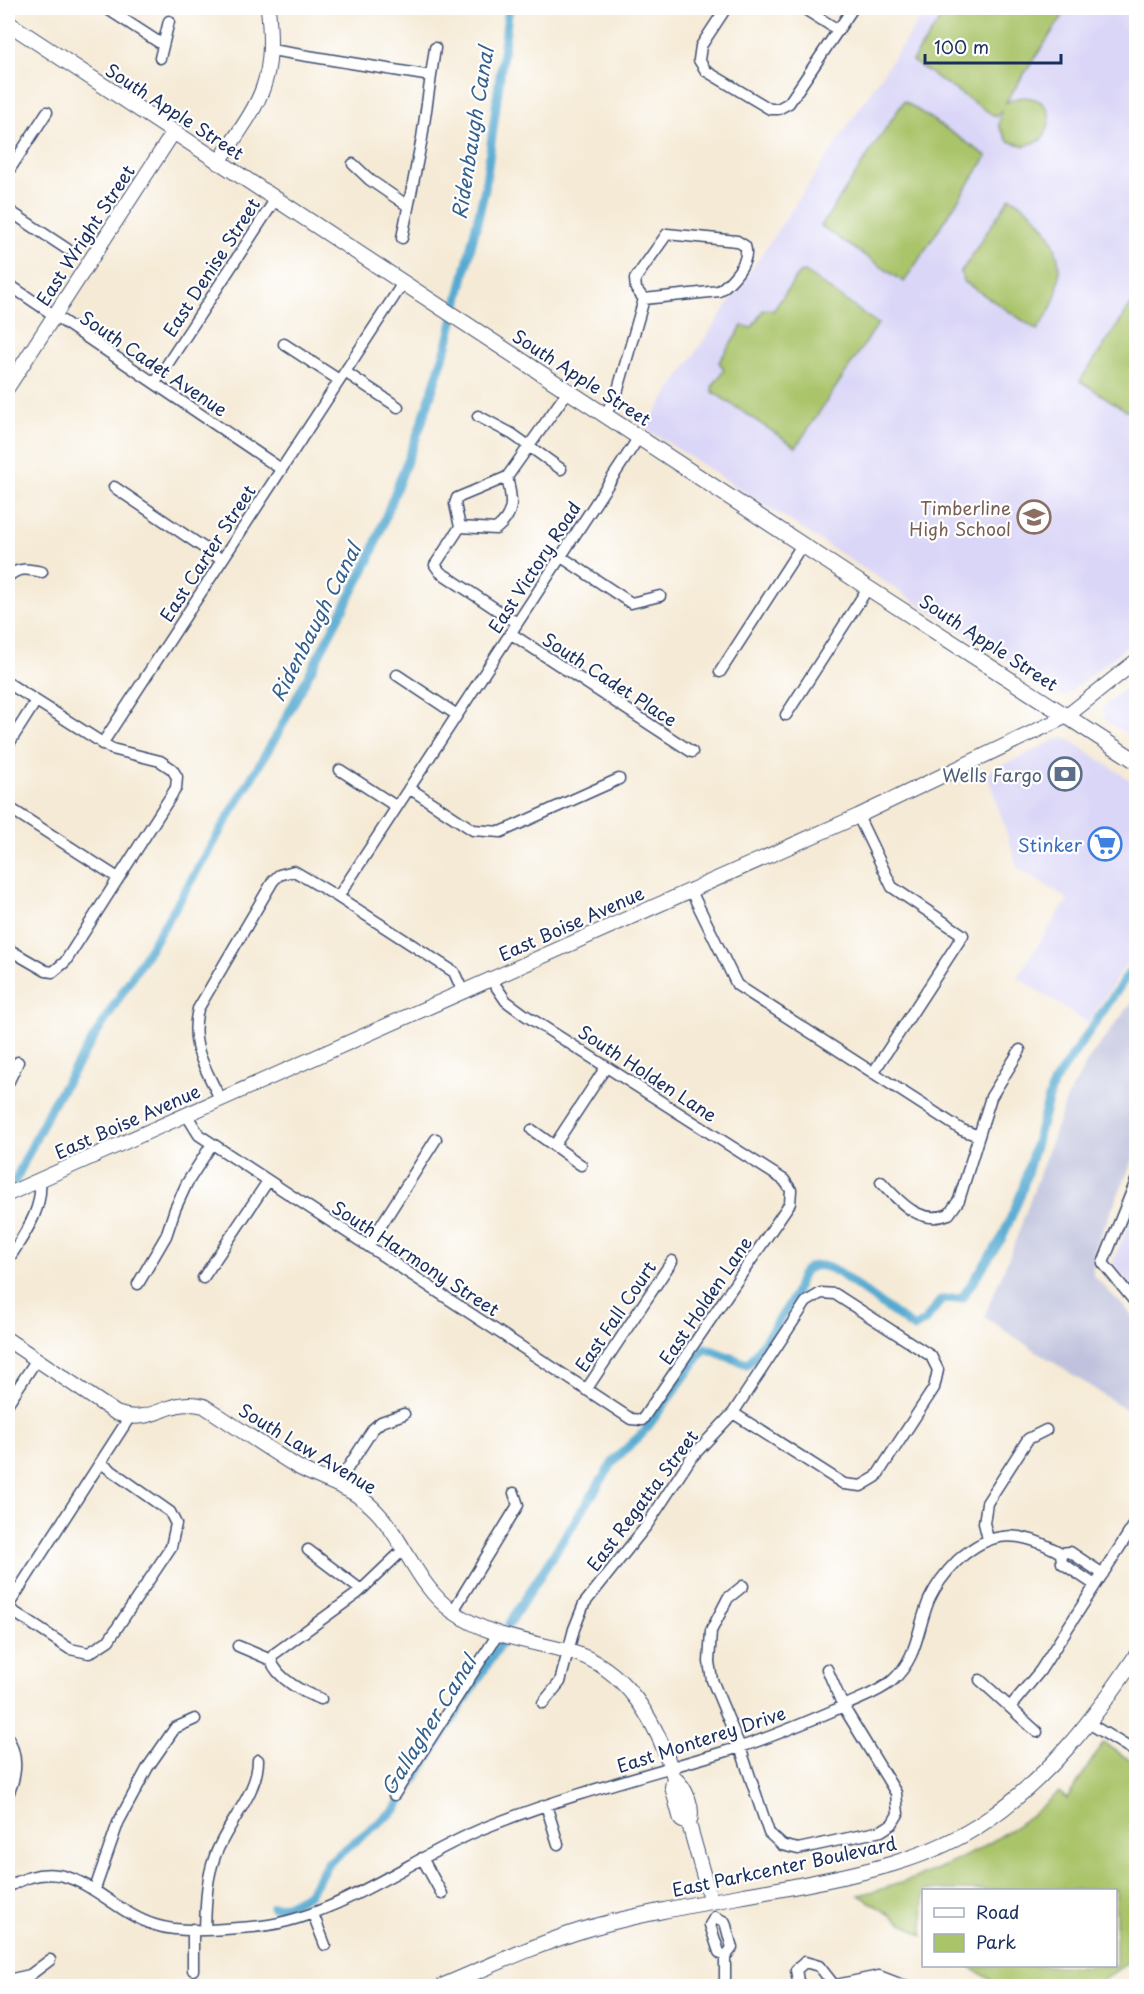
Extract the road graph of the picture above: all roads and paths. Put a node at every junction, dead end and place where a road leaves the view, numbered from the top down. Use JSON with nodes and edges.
{"nodes":[{"id":1,"x":106,"y":8,"type":"edge"},
{"id":2,"x":268,"y":8,"type":"edge"},
{"id":3,"x":726,"y":8,"type":"edge"},
{"id":4,"x":803,"y":8,"type":"edge"},
{"id":5,"x":853,"y":8,"type":"edge"},
{"id":6,"x":169,"y":21,"type":"dead end"},
{"id":7,"x":8,"y":23,"type":"edge"},
{"id":8,"x":838,"y":30,"type":"junction"},
{"id":9,"x":163,"y":45,"type":"junction"},
{"id":10,"x":435,"y":48,"type":"dead end"},
{"id":11,"x":271,"y":50,"type":"junction"},
{"id":12,"x":160,"y":58,"type":"dead end"},
{"id":13,"x":431,"y":76,"type":"junction"},
{"id":14,"x":46,"y":112,"type":"dead end"},
{"id":15,"x":173,"y":133,"type":"junction"},
{"id":16,"x":218,"y":163,"type":"junction"},
{"id":17,"x":352,"y":164,"type":"dead end"},
{"id":18,"x":8,"y":172,"type":"edge"},
{"id":19,"x":275,"y":200,"type":"junction"},
{"id":20,"x":408,"y":207,"type":"junction"},
{"id":21,"x":8,"y":210,"type":"edge"},
{"id":22,"x":402,"y":238,"type":"dead end"},
{"id":23,"x":67,"y":249,"type":"dead end"},
{"id":24,"x":403,"y":283,"type":"junction"},
{"id":25,"x":8,"y":284,"type":"edge"},
{"id":26,"x":644,"y":299,"type":"junction"},
{"id":27,"x":54,"y":315,"type":"junction"},
{"id":28,"x":284,"y":344,"type":"dead end"},
{"id":29,"x":342,"y":376,"type":"junction"},
{"id":30,"x":155,"y":383,"type":"junction"},
{"id":31,"x":8,"y":387,"type":"edge"},
{"id":32,"x":568,"y":391,"type":"junction"},
{"id":33,"x":398,"y":407,"type":"dead end"},
{"id":34,"x":605,"y":415,"type":"junction"},
{"id":35,"x":478,"y":416,"type":"dead end"},
{"id":36,"x":639,"y":437,"type":"junction"},
{"id":37,"x":528,"y":447,"type":"junction"},
{"id":38,"x":561,"y":469,"type":"dead end"},
{"id":39,"x":281,"y":470,"type":"junction"},
{"id":40,"x":507,"y":477,"type":"junction"},
{"id":41,"x":114,"y":487,"type":"dead end"},
{"id":42,"x":460,"y":528,"type":"junction"},
{"id":43,"x":802,"y":545,"type":"junction"},
{"id":44,"x":560,"y":556,"type":"junction"},
{"id":45,"x":222,"y":560,"type":"junction"},
{"id":46,"x":42,"y":572,"type":"dead end"},
{"id":47,"x":8,"y":577,"type":"edge"},
{"id":48,"x":868,"y":588,"type":"junction"},
{"id":49,"x":660,"y":596,"type":"dead end"},
{"id":50,"x":517,"y":623,"type":"junction"},
{"id":51,"x":510,"y":633,"type":"junction"},
{"id":52,"x":1137,"y":661,"type":"edge"},
{"id":53,"x":720,"y":672,"type":"dead end"},
{"id":54,"x":397,"y":675,"type":"dead end"},
{"id":55,"x":8,"y":683,"type":"edge"},
{"id":56,"x":36,"y":701,"type":"junction"},
{"id":57,"x":457,"y":715,"type":"junction"},
{"id":58,"x":786,"y":715,"type":"dead end"},
{"id":59,"x":1067,"y":716,"type":"junction"},
{"id":60,"x":102,"y":744,"type":"junction"},
{"id":61,"x":8,"y":745,"type":"edge"},
{"id":62,"x":692,"y":752,"type":"dead end"},
{"id":63,"x":1137,"y":761,"type":"edge"},
{"id":64,"x":340,"y":770,"type":"dead end"},
{"id":65,"x":619,"y":779,"type":"dead end"},
{"id":66,"x":409,"y":788,"type":"junction"},
{"id":67,"x":8,"y":807,"type":"edge"},
{"id":68,"x":397,"y":807,"type":"junction"},
{"id":69,"x":858,"y":816,"type":"junction"},
{"id":70,"x":118,"y":878,"type":"junction"},
{"id":71,"x":690,"y":889,"type":"junction"},
{"id":72,"x":338,"y":897,"type":"junction"},
{"id":73,"x":8,"y":949,"type":"edge"},
{"id":74,"x":491,"y":979,"type":"junction"},
{"id":75,"x":463,"y":992,"type":"junction"},
{"id":76,"x":1020,"y":1050,"type":"dead end"},
{"id":77,"x":18,"y":1062,"type":"dead end"},
{"id":78,"x":606,"y":1067,"type":"junction"},
{"id":79,"x":873,"y":1073,"type":"junction"},
{"id":80,"x":8,"y":1083,"type":"edge"},
{"id":81,"x":220,"y":1099,"type":"junction"},
{"id":82,"x":186,"y":1114,"type":"junction"},
{"id":83,"x":532,"y":1130,"type":"dead end"},
{"id":84,"x":979,"y":1136,"type":"junction"},
{"id":85,"x":436,"y":1139,"type":"dead end"},
{"id":86,"x":213,"y":1144,"type":"junction"},
{"id":87,"x":554,"y":1146,"type":"junction"},
{"id":88,"x":581,"y":1165,"type":"dead end"},
{"id":89,"x":40,"y":1180,"type":"junction"},
{"id":90,"x":268,"y":1181,"type":"junction"},
{"id":91,"x":1137,"y":1181,"type":"edge"},
{"id":92,"x":881,"y":1182,"type":"dead end"},
{"id":93,"x":791,"y":1190,"type":"joint"},
{"id":94,"x":8,"y":1194,"type":"edge"},
{"id":95,"x":368,"y":1246,"type":"junction"},
{"id":96,"x":8,"y":1260,"type":"edge"},
{"id":97,"x":672,"y":1261,"type":"dead end"},
{"id":98,"x":203,"y":1278,"type":"dead end"},
{"id":99,"x":138,"y":1284,"type":"dead end"},
{"id":100,"x":1137,"y":1303,"type":"edge"},
{"id":101,"x":8,"y":1340,"type":"edge"},
{"id":102,"x":37,"y":1359,"type":"junction"},
{"id":103,"x":586,"y":1390,"type":"junction"},
{"id":104,"x":8,"y":1403,"type":"edge"},
{"id":105,"x":404,"y":1413,"type":"dead end"},
{"id":106,"x":733,"y":1413,"type":"junction"},
{"id":107,"x":129,"y":1418,"type":"junction"},
{"id":108,"x":637,"y":1421,"type":"joint"},
{"id":109,"x":1047,"y":1430,"type":"dead end"},
{"id":110,"x":102,"y":1464,"type":"junction"},
{"id":111,"x":338,"y":1483,"type":"junction"},
{"id":112,"x":514,"y":1493,"type":"dead end"},
{"id":113,"x":1137,"y":1522,"type":"edge"},
{"id":114,"x":988,"y":1539,"type":"junction"},
{"id":115,"x":308,"y":1550,"type":"dead end"},
{"id":116,"x":403,"y":1550,"type":"junction"},
{"id":117,"x":1061,"y":1553,"type":"junction"},
{"id":118,"x":1102,"y":1574,"type":"junction"},
{"id":119,"x":1095,"y":1585,"type":"junction"},
{"id":120,"x":743,"y":1586,"type":"dead end"},
{"id":121,"x":361,"y":1590,"type":"junction"},
{"id":122,"x":8,"y":1607,"type":"edge"},
{"id":123,"x":453,"y":1611,"type":"junction"},
{"id":124,"x":498,"y":1634,"type":"junction"},
{"id":125,"x":238,"y":1646,"type":"dead end"},
{"id":126,"x":568,"y":1651,"type":"junction"},
{"id":127,"x":1137,"y":1656,"type":"edge"},
{"id":128,"x":271,"y":1660,"type":"junction"},
{"id":129,"x":827,"y":1669,"type":"dead end"},
{"id":130,"x":980,"y":1680,"type":"dead end"},
{"id":131,"x":321,"y":1699,"type":"dead end"},
{"id":132,"x":543,"y":1703,"type":"dead end"},
{"id":133,"x":843,"y":1706,"type":"junction"},
{"id":134,"x":1010,"y":1707,"type":"junction"},
{"id":135,"x":195,"y":1719,"type":"dead end"},
{"id":136,"x":1090,"y":1724,"type":"junction"},
{"id":137,"x":1037,"y":1732,"type":"dead end"},
{"id":138,"x":8,"y":1738,"type":"edge"},
{"id":139,"x":741,"y":1747,"type":"junction"},
{"id":140,"x":1137,"y":1752,"type":"edge"},
{"id":141,"x":258,"y":1760,"type":"dead end"},
{"id":142,"x":673,"y":1772,"type":"junction"},
{"id":143,"x":8,"y":1794,"type":"edge"},
{"id":144,"x":394,"y":1795,"type":"dead end"},
{"id":145,"x":546,"y":1805,"type":"junction"},
{"id":146,"x":558,"y":1844,"type":"dead end"},
{"id":147,"x":422,"y":1858,"type":"junction"},
{"id":148,"x":8,"y":1887,"type":"edge"},
{"id":149,"x":95,"y":1889,"type":"junction"},
{"id":150,"x":442,"y":1894,"type":"dead end"},
{"id":151,"x":711,"y":1902,"type":"junction"},
{"id":152,"x":313,"y":1914,"type":"junction"},
{"id":153,"x":193,"y":1929,"type":"junction"},
{"id":154,"x":205,"y":1929,"type":"junction"},
{"id":155,"x":325,"y":1945,"type":"dead end"},
{"id":156,"x":50,"y":1960,"type":"dead end"},
{"id":157,"x":194,"y":1970,"type":"dead end"},
{"id":158,"x":8,"y":1980,"type":"edge"},
{"id":159,"x":443,"y":1986,"type":"edge"},
{"id":160,"x":725,"y":1986,"type":"edge"},
{"id":161,"x":799,"y":1986,"type":"edge"},
{"id":162,"x":832,"y":1986,"type":"edge"},
{"id":163,"x":905,"y":1986,"type":"edge"}],
"edges":[{"from":1,"to":9,"type":"street"},
{"from":2,"to":11,"type":"street"},
{"from":3,"to":8,"type":"street"},
{"from":4,"to":8,"type":"street"},
{"from":5,"to":8,"type":"street"},
{"from":6,"to":9,"type":"street"},
{"from":7,"to":15,"type":"main road","name":"South Apple Street"},
{"from":9,"to":12,"type":"street"},
{"from":10,"to":13,"type":"street"},
{"from":11,"to":13,"type":"street"},
{"from":11,"to":16,"type":"street"},
{"from":13,"to":20,"type":"street"},
{"from":14,"to":18,"type":"street"},
{"from":15,"to":16,"type":"main road","name":"South Apple Street"},
{"from":15,"to":27,"type":"street","name":"East Wright Street"},
{"from":16,"to":19,"type":"main road","name":"South Apple Street"},
{"from":17,"to":20,"type":"street"},
{"from":19,"to":24,"type":"main road","name":"South Apple Street"},
{"from":19,"to":30,"type":"street","name":"East Denise Street"},
{"from":20,"to":22,"type":"street"},
{"from":21,"to":23,"type":"street"},
{"from":24,"to":29,"type":"street","name":"East Carter Street"},
{"from":24,"to":32,"type":"main road","name":"South Apple Street"},
{"from":25,"to":27,"type":"street","name":"South Cadet Avenue"},
{"from":26,"to":26,"type":"street"},
{"from":26,"to":34,"type":"street"},
{"from":27,"to":30,"type":"street","name":"South Cadet Avenue"},
{"from":27,"to":31,"type":"street","name":"East Wright Street"},
{"from":28,"to":29,"type":"street"},
{"from":29,"to":33,"type":"street"},
{"from":29,"to":39,"type":"street","name":"East Carter Street"},
{"from":30,"to":39,"type":"street","name":"South Cadet Avenue"},
{"from":32,"to":34,"type":"main road","name":"South Apple Street"},
{"from":32,"to":37,"type":"street"},
{"from":34,"to":36,"type":"main road","name":"South Apple Street"},
{"from":35,"to":37,"type":"street"},
{"from":36,"to":43,"type":"main road","name":"South Apple Street"},
{"from":36,"to":44,"type":"street","name":"East Victory Road"},
{"from":37,"to":38,"type":"street"},
{"from":37,"to":40,"type":"street"},
{"from":39,"to":45,"type":"street","name":"East Carter Street"},
{"from":40,"to":42,"type":"street"},
{"from":40,"to":42,"type":"street"},
{"from":41,"to":45,"type":"street"},
{"from":42,"to":50,"type":"street"},
{"from":43,"to":48,"type":"main road","name":"South Apple Street"},
{"from":43,"to":53,"type":"street"},
{"from":44,"to":49,"type":"street"},
{"from":44,"to":50,"type":"street","name":"East Victory Road"},
{"from":45,"to":60,"type":"street","name":"East Carter Street"},
{"from":46,"to":47,"type":"street"},
{"from":48,"to":58,"type":"street"},
{"from":48,"to":59,"type":"main road","name":"South Apple Street"},
{"from":50,"to":51,"type":"street","name":"East Victory Road"},
{"from":51,"to":57,"type":"street","name":"East Victory Road"},
{"from":51,"to":62,"type":"street","name":"South Cadet Place"},
{"from":52,"to":59,"type":"street","name":"East Boise Avenue"},
{"from":54,"to":57,"type":"street"},
{"from":55,"to":56,"type":"street"},
{"from":56,"to":60,"type":"street"},
{"from":56,"to":61,"type":"street"},
{"from":57,"to":66,"type":"street","name":"East Victory Road"},
{"from":59,"to":63,"type":"main road","name":"South Apple Street"},
{"from":59,"to":69,"type":"street","name":"East Boise Avenue"},
{"from":60,"to":70,"type":"street"},
{"from":64,"to":68,"type":"street"},
{"from":65,"to":66,"type":"street"},
{"from":66,"to":68,"type":"street","name":"East Victory Road"},
{"from":67,"to":70,"type":"street"},
{"from":68,"to":72,"type":"street","name":"East Victory Road"},
{"from":69,"to":71,"type":"street","name":"East Boise Avenue"},
{"from":69,"to":79,"type":"street"},
{"from":70,"to":73,"type":"street"},
{"from":71,"to":74,"type":"street","name":"East Boise Avenue"},
{"from":71,"to":79,"type":"street"},
{"from":72,"to":75,"type":"street"},
{"from":72,"to":81,"type":"street"},
{"from":74,"to":75,"type":"street","name":"East Boise Avenue"},
{"from":74,"to":78,"type":"street","name":"South Holden Lane"},
{"from":75,"to":81,"type":"street","name":"East Boise Avenue"},
{"from":76,"to":84,"type":"street"},
{"from":77,"to":80,"type":"street"},
{"from":78,"to":87,"type":"street"},
{"from":78,"to":93,"type":"street","name":"South Holden Lane"},
{"from":79,"to":84,"type":"street"},
{"from":81,"to":82,"type":"street","name":"East Boise Avenue"},
{"from":82,"to":86,"type":"street","name":"South Harmony Street"},
{"from":82,"to":89,"type":"street","name":"East Boise Avenue"},
{"from":83,"to":87,"type":"street"},
{"from":84,"to":92,"type":"street"},
{"from":85,"to":95,"type":"street"},
{"from":86,"to":90,"type":"street","name":"South Harmony Street"},
{"from":86,"to":99,"type":"street"},
{"from":87,"to":88,"type":"street"},
{"from":89,"to":94,"type":"street","name":"East Boise Avenue"},
{"from":89,"to":96,"type":"street"},
{"from":90,"to":95,"type":"street","name":"South Harmony Street"},
{"from":90,"to":98,"type":"street"},
{"from":91,"to":100,"type":"street"},
{"from":93,"to":108,"type":"street","name":"East Holden Lane"},
{"from":95,"to":103,"type":"street","name":"South Harmony Street"},
{"from":97,"to":103,"type":"street","name":"East Fall Court"},
{"from":101,"to":102,"type":"street"},
{"from":102,"to":104,"type":"street"},
{"from":102,"to":107,"type":"street"},
{"from":103,"to":108,"type":"street","name":"South Harmony Street"},
{"from":105,"to":111,"type":"street"},
{"from":106,"to":106,"type":"street","name":"East Regatta Street"},
{"from":106,"to":126,"type":"street","name":"East Regatta Street"},
{"from":107,"to":110,"type":"street"},
{"from":107,"to":111,"type":"street","name":"South Law Avenue"},
{"from":109,"to":114,"type":"street"},
{"from":110,"to":122,"type":"street"},
{"from":110,"to":122,"type":"street"},
{"from":111,"to":116,"type":"street","name":"South Law Avenue"},
{"from":112,"to":123,"type":"street"},
{"from":113,"to":118,"type":"street"},
{"from":114,"to":117,"type":"street","name":"East Monterey Drive"},
{"from":114,"to":133,"type":"street","name":"East Monterey Drive"},
{"from":115,"to":121,"type":"street"},
{"from":116,"to":121,"type":"street"},
{"from":116,"to":123,"type":"street","name":"South Law Avenue"},
{"from":117,"to":118,"type":"street","name":"East Monterey Drive"},
{"from":117,"to":119,"type":"street","name":"East Monterey Drive"},
{"from":118,"to":119,"type":"street"},
{"from":119,"to":134,"type":"street"},
{"from":120,"to":139,"type":"street"},
{"from":121,"to":128,"type":"street"},
{"from":123,"to":124,"type":"street","name":"South Law Avenue"},
{"from":124,"to":126,"type":"street","name":"South Law Avenue"},
{"from":124,"to":144,"type":"street"},
{"from":125,"to":128,"type":"street"},
{"from":126,"to":132,"type":"street","name":"East Regatta Street"},
{"from":126,"to":142,"type":"street","name":"South Law Avenue"},
{"from":127,"to":136,"type":"main road","name":"East Parkcenter Boulevard"},
{"from":128,"to":131,"type":"street"},
{"from":129,"to":133,"type":"street"},
{"from":130,"to":134,"type":"street"},
{"from":133,"to":139,"type":"street","name":"East Monterey Drive"},
{"from":133,"to":139,"type":"street"},
{"from":134,"to":137,"type":"street"},
{"from":135,"to":149,"type":"street"},
{"from":136,"to":140,"type":"street"},
{"from":136,"to":151,"type":"main road","name":"East Parkcenter Boulevard"},
{"from":138,"to":143,"type":"street"},
{"from":139,"to":142,"type":"street","name":"East Monterey Drive"},
{"from":141,"to":154,"type":"street"},
{"from":142,"to":145,"type":"street","name":"East Monterey Drive"},
{"from":142,"to":151,"type":"street","name":"South Law Avenue"},
{"from":145,"to":146,"type":"street"},
{"from":145,"to":147,"type":"street","name":"East Monterey Drive"},
{"from":147,"to":150,"type":"street"},
{"from":147,"to":152,"type":"street","name":"East Monterey Drive"},
{"from":148,"to":149,"type":"street","name":"East Monterey Drive"},
{"from":149,"to":153,"type":"street","name":"East Monterey Drive"},
{"from":151,"to":159,"type":"main road","name":"East Parkcenter Boulevard"},
{"from":151,"to":160,"type":"street"},
{"from":152,"to":154,"type":"street","name":"East Monterey Drive"},
{"from":152,"to":155,"type":"street"},
{"from":153,"to":154,"type":"street","name":"East Monterey Drive"},
{"from":153,"to":157,"type":"street"},
{"from":156,"to":158,"type":"street"},
{"from":161,"to":162,"type":"street"},
{"from":162,"to":163,"type":"street"}]}
